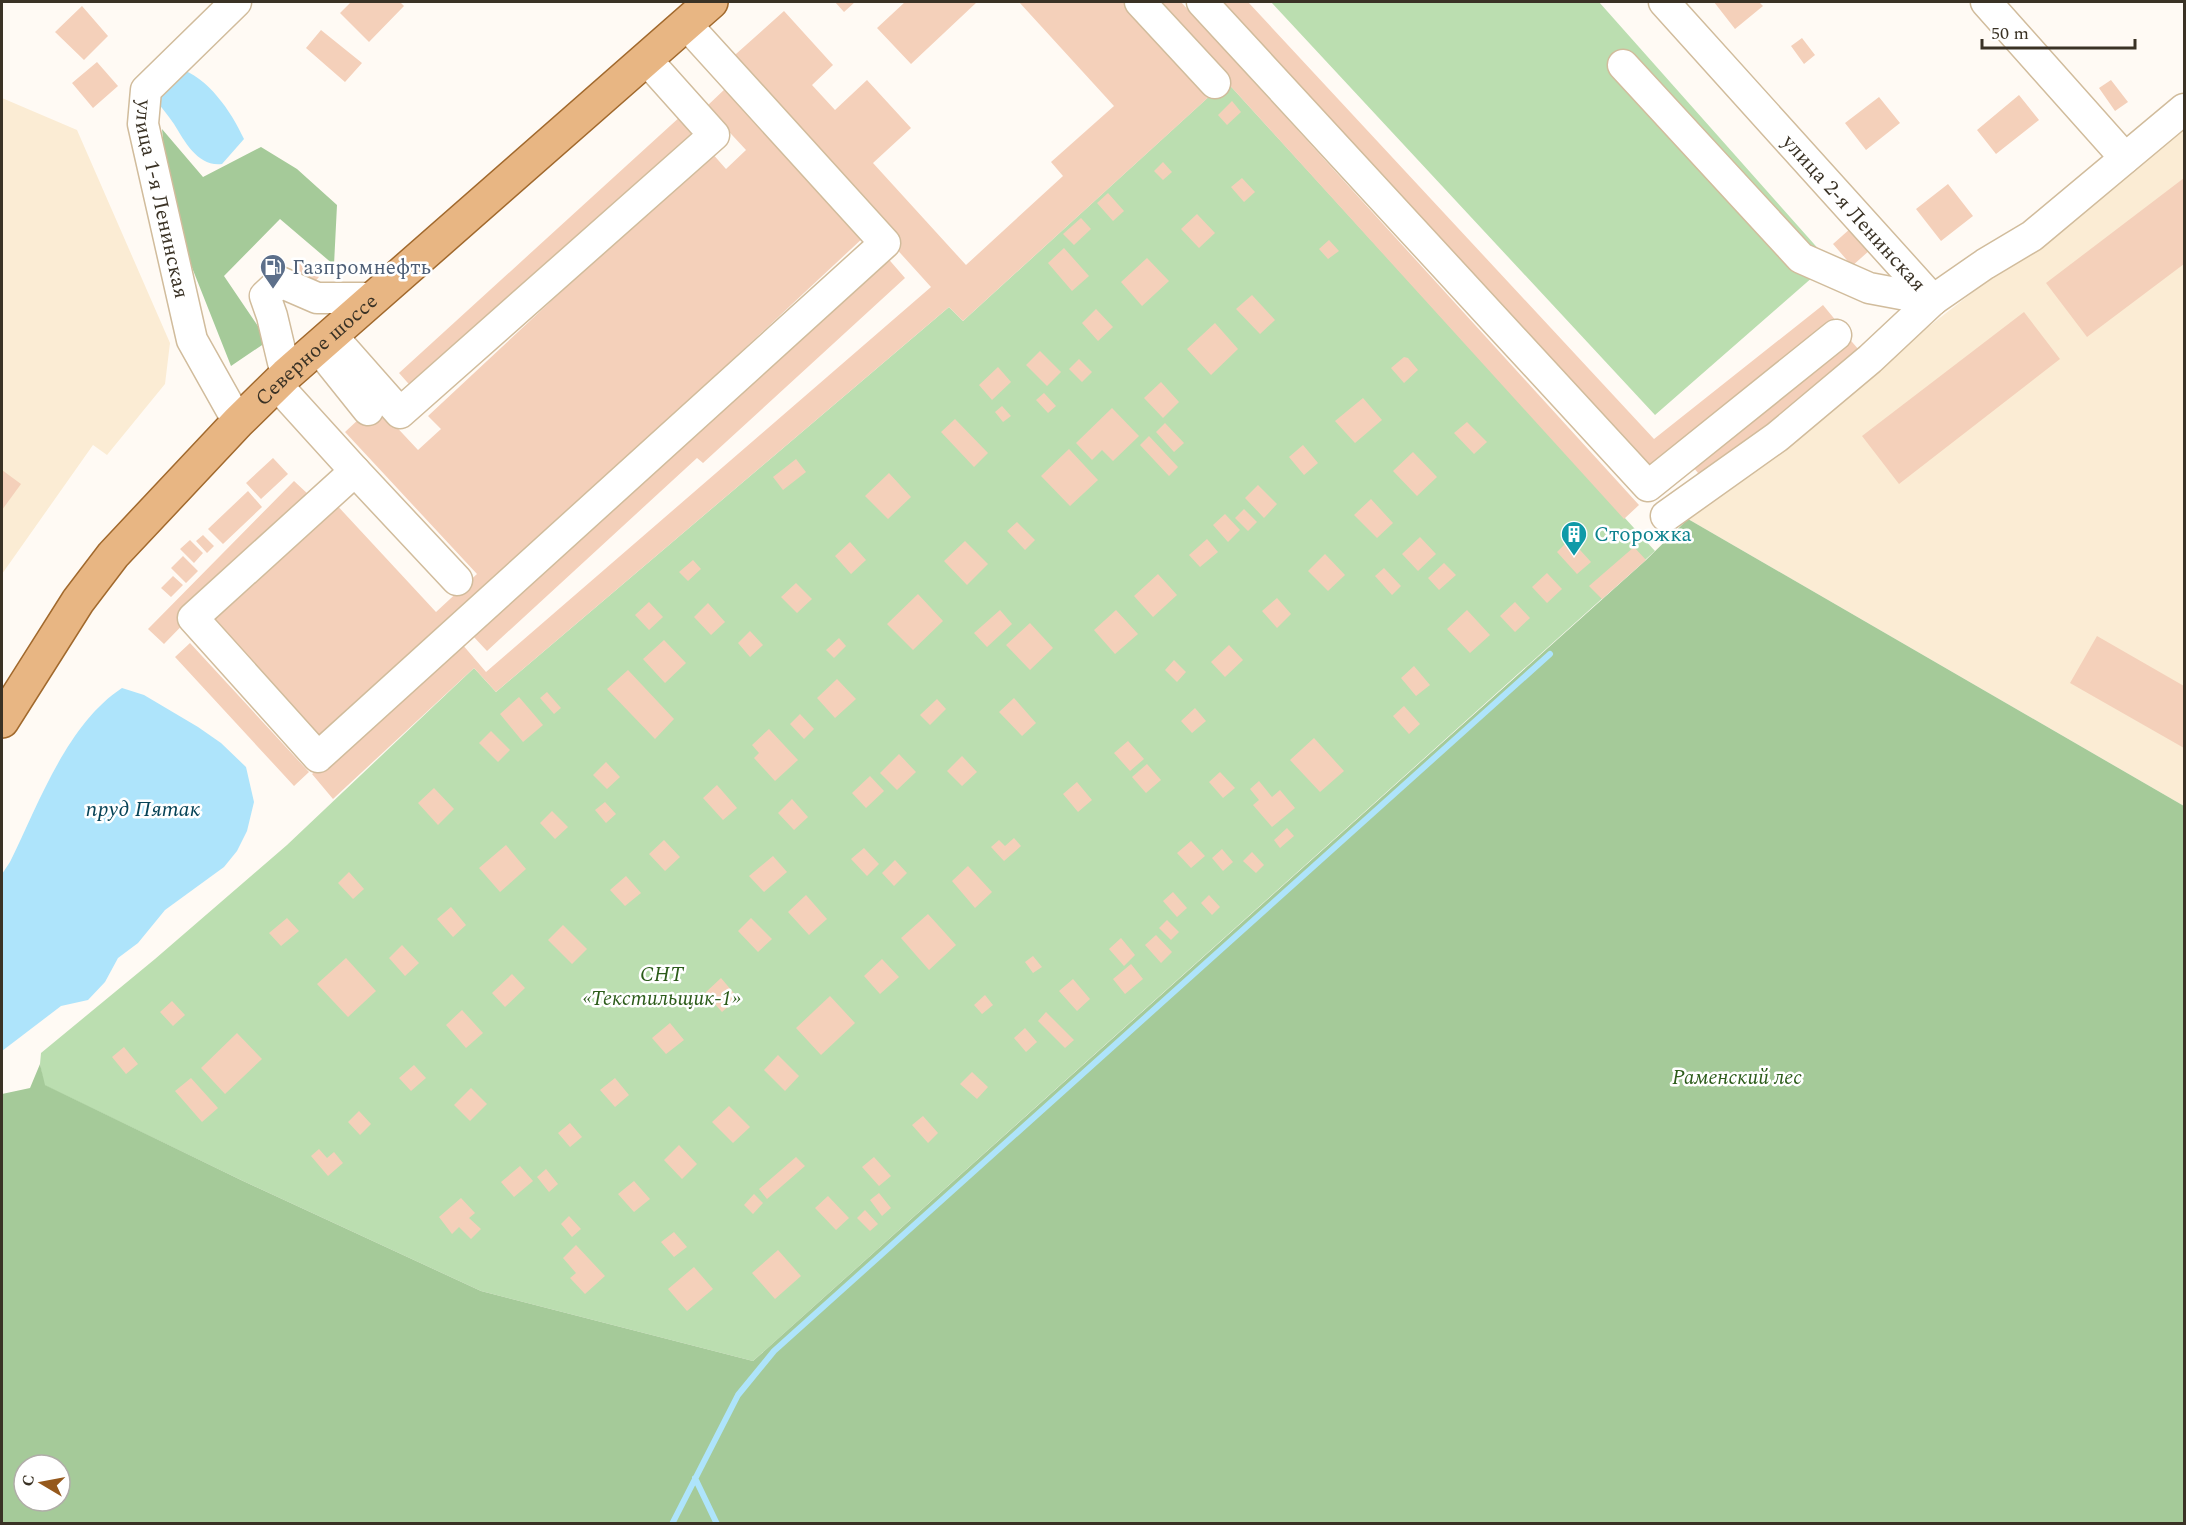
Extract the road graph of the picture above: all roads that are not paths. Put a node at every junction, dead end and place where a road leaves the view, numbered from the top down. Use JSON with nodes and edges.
{"nodes":[{"id":1,"x":711,"y":2,"type":"edge"},
{"id":2,"x":1140,"y":2,"type":"edge"},
{"id":3,"x":1202,"y":2,"type":"edge"},
{"id":4,"x":1664,"y":2,"type":"edge"},
{"id":5,"x":1986,"y":2,"type":"edge"},
{"id":6,"x":225,"y":5,"type":"edge"},
{"id":7,"x":686,"y":24,"type":"junction"},
{"id":8,"x":646,"y":59,"type":"junction"},
{"id":9,"x":1623,"y":65,"type":"dead end"},
{"id":10,"x":1215,"y":83,"type":"dead end"},
{"id":11,"x":2184,"y":109,"type":"edge"},
{"id":12,"x":2125,"y":159,"type":"junction"},
{"id":13,"x":375,"y":298,"type":"junction"},
{"id":14,"x":1934,"y":300,"type":"junction"},
{"id":15,"x":1836,"y":335,"type":"dead end"},
{"id":16,"x":325,"y":342,"type":"junction"},
{"id":17,"x":282,"y":380,"type":"junction"},
{"id":18,"x":368,"y":410,"type":"dead end"},
{"id":19,"x":238,"y":422,"type":"junction"},
{"id":20,"x":355,"y":471,"type":"junction"},
{"id":21,"x":1666,"y":516,"type":"dead end"},
{"id":22,"x":457,"y":580,"type":"dead end"},
{"id":23,"x":2,"y":721,"type":"edge"}],
"edges":[{"from":1,"to":7,"type":"main road","name":"Северное шоссе"},
{"from":2,"to":10,"type":"street"},
{"from":3,"to":15,"type":"street"},
{"from":4,"to":14,"type":"street","name":"улица 2-я Ленинская"},
{"from":5,"to":12,"type":"street"},
{"from":6,"to":19,"type":"street","name":"улица 1-я Ленинская"},
{"from":7,"to":8,"type":"main road","name":"Северное шоссе"},
{"from":7,"to":20,"type":"street"},
{"from":8,"to":13,"type":"main road","name":"Северное шоссе"},
{"from":8,"to":16,"type":"street"},
{"from":9,"to":14,"type":"street"},
{"from":11,"to":12,"type":"street","name":"улица 2-я Ленинская"},
{"from":12,"to":14,"type":"street","name":"улица 2-я Ленинская"},
{"from":13,"to":16,"type":"main road","name":"Северное шоссе"},
{"from":13,"to":17,"type":"street"},
{"from":14,"to":21,"type":"street"},
{"from":16,"to":17,"type":"main road","name":"Северное шоссе"},
{"from":16,"to":18,"type":"street"},
{"from":17,"to":19,"type":"main road","name":"Северное шоссе"},
{"from":17,"to":20,"type":"street"},
{"from":19,"to":23,"type":"main road","name":"Северное шоссе"},
{"from":20,"to":22,"type":"street"}]}
